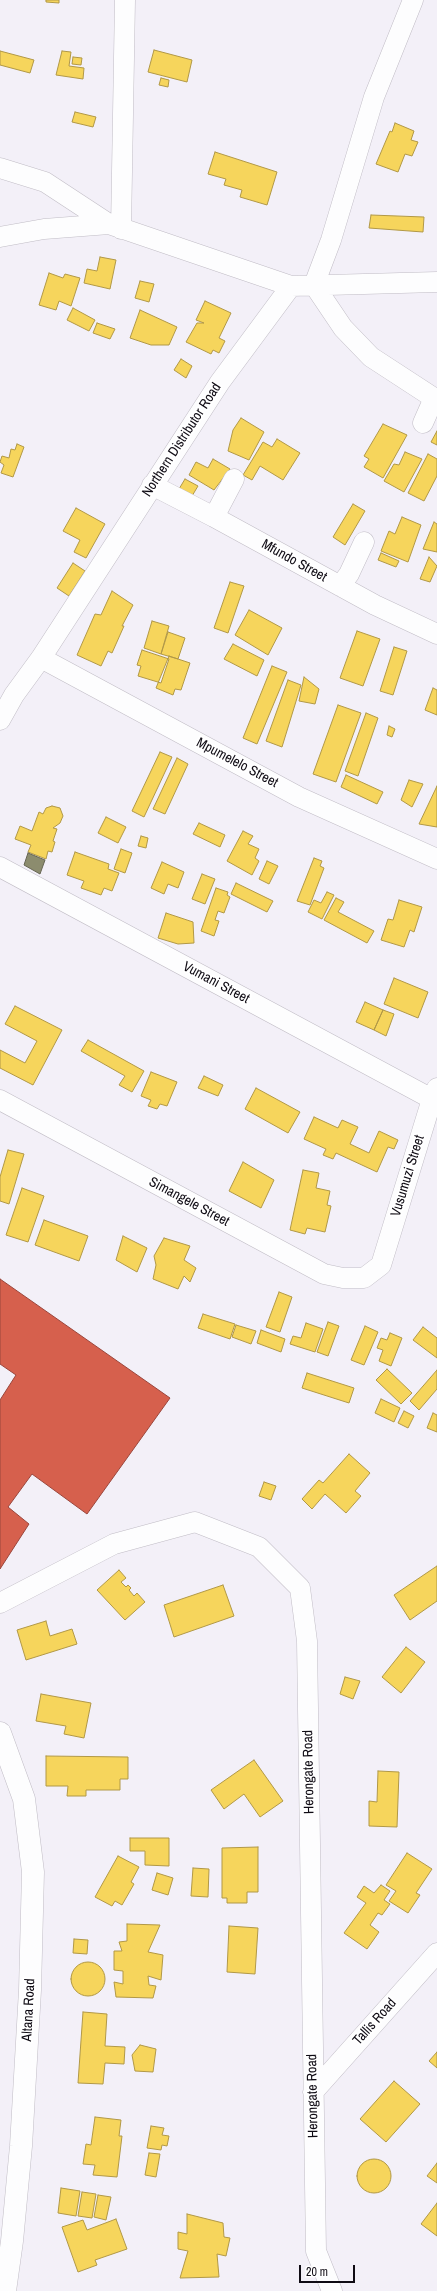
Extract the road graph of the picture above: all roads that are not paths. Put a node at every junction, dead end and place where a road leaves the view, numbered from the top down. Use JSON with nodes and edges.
{"nodes":[{"id":1,"x":126,"y":0,"type":"edge"},
{"id":2,"x":413,"y":0,"type":"edge"},
{"id":3,"x":0,"y":168,"type":"edge"},
{"id":4,"x":115,"y":227,"type":"junction"},
{"id":5,"x":0,"y":237,"type":"edge"},
{"id":6,"x":437,"y":282,"type":"edge"},
{"id":7,"x":314,"y":285,"type":"junction"},
{"id":8,"x":291,"y":286,"type":"junction"},
{"id":9,"x":435,"y":399,"type":"edge"},
{"id":10,"x":423,"y":423,"type":"dead end"},
{"id":11,"x":234,"y":479,"type":"dead end"},
{"id":12,"x":152,"y":485,"type":"junction"},
{"id":13,"x":214,"y":517,"type":"junction"},
{"id":14,"x":364,"y":542,"type":"dead end"},
{"id":15,"x":340,"y":586,"type":"junction"},
{"id":16,"x":437,"y":634,"type":"edge"},
{"id":17,"x":41,"y":658,"type":"junction"},
{"id":18,"x":7,"y":691,"type":"edge"},
{"id":19,"x":0,"y":720,"type":"edge"},
{"id":20,"x":437,"y":859,"type":"edge"},
{"id":21,"x":0,"y":867,"type":"edge"},
{"id":22,"x":434,"y":1094,"type":"edge"},
{"id":23,"x":0,"y":1100,"type":"edge"},
{"id":24,"x":381,"y":1265,"type":"joint"},
{"id":25,"x":0,"y":1603,"type":"edge"},
{"id":26,"x":0,"y":1733,"type":"edge"},
{"id":27,"x":437,"y":1953,"type":"edge"},
{"id":28,"x":313,"y":2092,"type":"junction"},
{"id":29,"x":5,"y":2291,"type":"edge"},
{"id":30,"x":332,"y":2291,"type":"edge"}],
"edges":[{"from":1,"to":4,"type":"street"},
{"from":2,"to":7,"type":"street"},
{"from":3,"to":4,"type":"street"},
{"from":4,"to":5,"type":"street"},
{"from":4,"to":8,"type":"street"},
{"from":6,"to":7,"type":"street"},
{"from":7,"to":8,"type":"street"},
{"from":7,"to":9,"type":"street"},
{"from":8,"to":12,"type":"street","name":"Northern Distributor Road"},
{"from":9,"to":10,"type":"street"},
{"from":11,"to":13,"type":"street"},
{"from":12,"to":13,"type":"street","name":"Mfundo Street"},
{"from":12,"to":17,"type":"street","name":"Northern Distributor Road"},
{"from":13,"to":15,"type":"street","name":"Mfundo Street"},
{"from":14,"to":15,"type":"street"},
{"from":15,"to":16,"type":"street","name":"Mfundo Street"},
{"from":17,"to":18,"type":"street","name":"Northern Distributor Road"},
{"from":17,"to":20,"type":"street","name":"Mpumelelo Street"},
{"from":18,"to":19,"type":"street","name":"Northern Distributor Road"},
{"from":21,"to":22,"type":"street","name":"Vumani Street"},
{"from":22,"to":24,"type":"street","name":"Vusumuzi Street"},
{"from":23,"to":24,"type":"street","name":"Simangele Street"},
{"from":25,"to":28,"type":"street","name":"Herongate Road"},
{"from":26,"to":29,"type":"main road","name":"Altana Road"},
{"from":27,"to":28,"type":"street","name":"Tallis Road"},
{"from":28,"to":30,"type":"street","name":"Herongate Road"}]}
